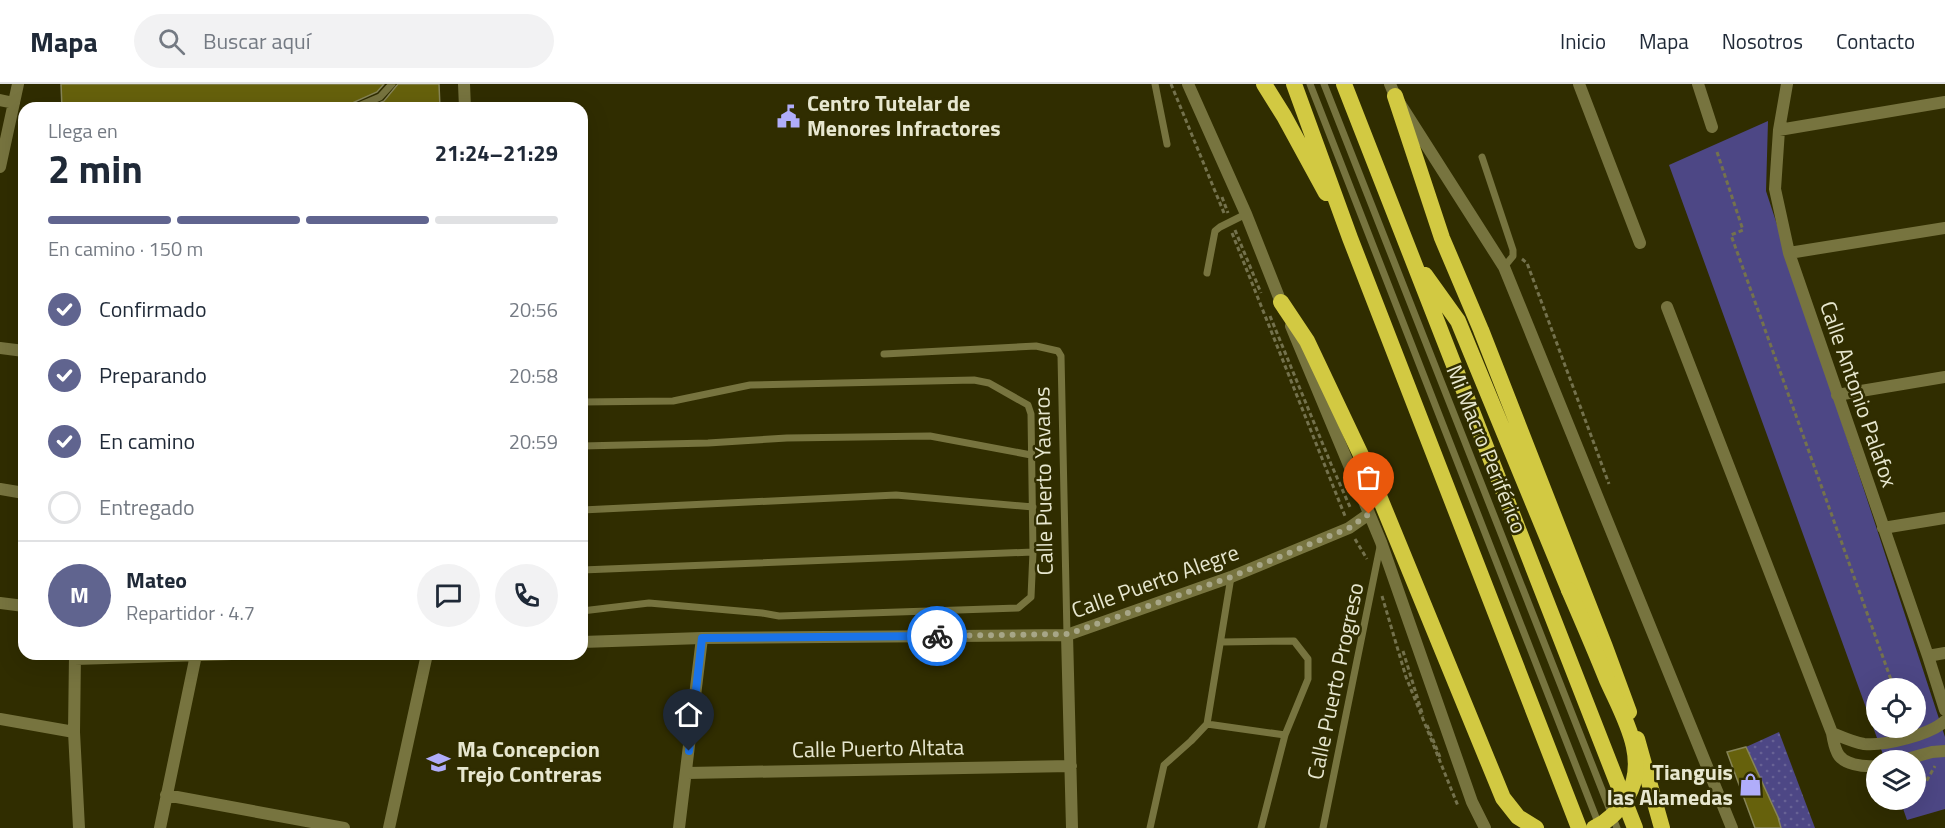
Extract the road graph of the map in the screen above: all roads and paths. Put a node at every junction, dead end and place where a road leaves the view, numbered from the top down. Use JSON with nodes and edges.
{"nodes":[{"id":1,"x":18,"y":84,"type":"edge"},
{"id":2,"x":392,"y":84,"type":"edge"},
{"id":3,"x":464,"y":84,"type":"edge"},
{"id":4,"x":1155,"y":84,"type":"edge"},
{"id":5,"x":1171,"y":84,"type":"edge"},
{"id":6,"x":1176,"y":84,"type":"edge"},
{"id":7,"x":1188,"y":84,"type":"edge"},
{"id":8,"x":1264,"y":84,"type":"edge"},
{"id":9,"x":1294,"y":84,"type":"edge"},
{"id":10,"x":1310,"y":84,"type":"edge"},
{"id":11,"x":1324,"y":84,"type":"edge"},
{"id":12,"x":1344,"y":84,"type":"edge"},
{"id":13,"x":1698,"y":84,"type":"edge"},
{"id":14,"x":1787,"y":84,"type":"edge"},
{"id":15,"x":1582,"y":87,"type":"edge"},
{"id":16,"x":1393,"y":90,"type":"edge"},
{"id":17,"x":0,"y":100,"type":"edge"},
{"id":18,"x":368,"y":102,"type":"edge"},
{"id":19,"x":465,"y":102,"type":"edge"},
{"id":20,"x":1945,"y":102,"type":"edge"},
{"id":21,"x":14,"y":103,"type":"junction"},
{"id":22,"x":1712,"y":128,"type":"dead end"},
{"id":23,"x":1779,"y":130,"type":"junction"},
{"id":24,"x":1167,"y":144,"type":"dead end"},
{"id":25,"x":1717,"y":152,"type":"dead end"},
{"id":26,"x":1482,"y":157,"type":"dead end"},
{"id":27,"x":0,"y":167,"type":"edge"},
{"id":28,"x":1246,"y":214,"type":"junction"},
{"id":29,"x":1230,"y":222,"type":"junction"},
{"id":30,"x":1945,"y":228,"type":"edge"},
{"id":31,"x":1350,"y":238,"type":"junction"},
{"id":32,"x":1442,"y":238,"type":"junction"},
{"id":33,"x":1640,"y":243,"type":"dead end"},
{"id":34,"x":1409,"y":252,"type":"junction"},
{"id":35,"x":1789,"y":253,"type":"junction"},
{"id":36,"x":1504,"y":267,"type":"junction"},
{"id":37,"x":1207,"y":273,"type":"dead end"},
{"id":38,"x":1281,"y":303,"type":"junction"},
{"id":39,"x":1667,"y":307,"type":"dead end"},
{"id":40,"x":1458,"y":321,"type":"junction"},
{"id":41,"x":0,"y":348,"type":"edge"},
{"id":42,"x":18,"y":350,"type":"edge"},
{"id":43,"x":884,"y":354,"type":"dead end"},
{"id":44,"x":1945,"y":376,"type":"edge"},
{"id":45,"x":1837,"y":395,"type":"junction"},
{"id":46,"x":588,"y":402,"type":"edge"},
{"id":47,"x":588,"y":446,"type":"edge"},
{"id":48,"x":1031,"y":455,"type":"junction"},
{"id":49,"x":0,"y":489,"type":"edge"},
{"id":50,"x":18,"y":492,"type":"edge"},
{"id":51,"x":1033,"y":507,"type":"junction"},
{"id":52,"x":588,"y":510,"type":"edge"},
{"id":53,"x":1369,"y":514,"type":"junction"},
{"id":54,"x":1945,"y":518,"type":"edge"},
{"id":55,"x":1353,"y":525,"type":"junction"},
{"id":56,"x":1883,"y":528,"type":"junction"},
{"id":57,"x":1382,"y":542,"type":"junction"},
{"id":58,"x":1033,"y":552,"type":"junction"},
{"id":59,"x":588,"y":570,"type":"edge"},
{"id":60,"x":1376,"y":570,"type":"junction"},
{"id":61,"x":1231,"y":577,"type":"junction"},
{"id":62,"x":0,"y":603,"type":"edge"},
{"id":63,"x":18,"y":605,"type":"edge"},
{"id":64,"x":588,"y":610,"type":"edge"},
{"id":65,"x":1068,"y":634,"type":"junction"},
{"id":66,"x":702,"y":638,"type":"junction"},
{"id":67,"x":588,"y":642,"type":"edge"},
{"id":68,"x":1221,"y":642,"type":"junction"},
{"id":69,"x":1945,"y":653,"type":"edge"},
{"id":70,"x":1928,"y":656,"type":"junction"},
{"id":71,"x":75,"y":660,"type":"edge"},
{"id":72,"x":195,"y":660,"type":"edge"},
{"id":73,"x":426,"y":660,"type":"edge"},
{"id":74,"x":1890,"y":678,"type":"edge"},
{"id":75,"x":1945,"y":710,"type":"edge"},
{"id":76,"x":0,"y":719,"type":"edge"},
{"id":77,"x":1945,"y":721,"type":"edge"},
{"id":78,"x":1207,"y":724,"type":"junction"},
{"id":79,"x":74,"y":732,"type":"junction"},
{"id":80,"x":1832,"y":733,"type":"junction"},
{"id":81,"x":1285,"y":735,"type":"junction"},
{"id":82,"x":1945,"y":750,"type":"edge"},
{"id":83,"x":1926,"y":754,"type":"edge"},
{"id":84,"x":1071,"y":766,"type":"junction"},
{"id":85,"x":1866,"y":766,"type":"edge"},
{"id":86,"x":687,"y":773,"type":"junction"},
{"id":87,"x":166,"y":795,"type":"junction"},
{"id":88,"x":80,"y":828,"type":"edge"},
{"id":89,"x":160,"y":828,"type":"edge"},
{"id":90,"x":344,"y":828,"type":"edge"},
{"id":91,"x":389,"y":828,"type":"edge"},
{"id":92,"x":679,"y":828,"type":"edge"},
{"id":93,"x":1072,"y":828,"type":"edge"},
{"id":94,"x":1150,"y":828,"type":"edge"},
{"id":95,"x":1261,"y":828,"type":"edge"},
{"id":96,"x":1323,"y":828,"type":"edge"},
{"id":97,"x":1485,"y":828,"type":"edge"},
{"id":98,"x":1536,"y":828,"type":"edge"},
{"id":99,"x":1579,"y":828,"type":"edge"},
{"id":100,"x":1594,"y":828,"type":"edge"},
{"id":101,"x":1600,"y":828,"type":"edge"},
{"id":102,"x":1617,"y":828,"type":"edge"},
{"id":103,"x":1635,"y":828,"type":"edge"},
{"id":104,"x":1662,"y":828,"type":"edge"},
{"id":105,"x":1732,"y":828,"type":"edge"}],
"edges":[{"from":1,"to":21,"type":"street"},
{"from":2,"to":18,"type":"lane"},
{"from":3,"to":19,"type":"street"},
{"from":4,"to":24,"type":"lane"},
{"from":5,"to":29,"type":"path"},
{"from":6,"to":29,"type":"path"},
{"from":7,"to":28,"type":"street"},
{"from":8,"to":31,"type":"highway"},
{"from":9,"to":31,"type":"highway"},
{"from":10,"to":101,"type":"lane","name":"Mi Macro Periférico"},
{"from":11,"to":102,"type":"lane","name":"Mi Macro Periférico"},
{"from":12,"to":34,"type":"highway"},
{"from":13,"to":22,"type":"street"},
{"from":14,"to":23,"type":"street","name":"Calle Antonio Palafox"},
{"from":15,"to":33,"type":"street"},
{"from":16,"to":32,"type":"highway"},
{"from":16,"to":36,"type":"street"},
{"from":17,"to":21,"type":"street"},
{"from":20,"to":23,"type":"street"},
{"from":21,"to":27,"type":"street"},
{"from":23,"to":35,"type":"street","name":"Calle Antonio Palafox"},
{"from":25,"to":74,"type":"path"},
{"from":26,"to":36,"type":"lane"},
{"from":28,"to":29,"type":"lane"},
{"from":28,"to":38,"type":"street"},
{"from":29,"to":37,"type":"lane"},
{"from":29,"to":55,"type":"path"},
{"from":29,"to":55,"type":"path"},
{"from":30,"to":35,"type":"street"},
{"from":31,"to":99,"type":"highway"},
{"from":32,"to":40,"type":"highway"},
{"from":32,"to":104,"type":"highway"},
{"from":34,"to":40,"type":"highway"},
{"from":34,"to":103,"type":"highway"},
{"from":35,"to":45,"type":"street","name":"Calle Antonio Palafox"},
{"from":36,"to":105,"type":"street"},
{"from":38,"to":53,"type":"street"},
{"from":38,"to":98,"type":"highway"},
{"from":39,"to":80,"type":"street"},
{"from":40,"to":100,"type":"highway","bridge":true},
{"from":41,"to":42,"type":"street"},
{"from":43,"to":65,"type":"lane","name":"Calle Puerto Yavaros"},
{"from":44,"to":45,"type":"street"},
{"from":45,"to":56,"type":"street","name":"Calle Antonio Palafox"},
{"from":46,"to":48,"type":"lane"},
{"from":47,"to":48,"type":"lane"},
{"from":48,"to":51,"type":"lane"},
{"from":49,"to":50,"type":"street"},
{"from":51,"to":52,"type":"lane"},
{"from":51,"to":58,"type":"lane"},
{"from":53,"to":55,"type":"street","name":"Calle Puerto Alegre"},
{"from":53,"to":57,"type":"street"},
{"from":54,"to":56,"type":"street"},
{"from":55,"to":60,"type":"path"},
{"from":55,"to":61,"type":"street","name":"Calle Puerto Alegre"},
{"from":56,"to":70,"type":"street","name":"Calle Antonio Palafox"},
{"from":57,"to":60,"type":"lane","name":"Calle Puerto Progreso"},
{"from":57,"to":97,"type":"street"},
{"from":58,"to":59,"type":"lane"},
{"from":58,"to":64,"type":"lane"},
{"from":60,"to":60,"type":"path"},
{"from":60,"to":96,"type":"lane","name":"Calle Puerto Progreso"},
{"from":61,"to":65,"type":"street","name":"Calle Puerto Alegre"},
{"from":61,"to":68,"type":"lane"},
{"from":62,"to":63,"type":"street"},
{"from":65,"to":66,"type":"street","name":"Calle Puerto Alegre"},
{"from":65,"to":84,"type":"street","name":"Calle Puerto Yavaros"},
{"from":66,"to":67,"type":"street","name":"Calle Puerto Alegre"},
{"from":66,"to":86,"type":"street"},
{"from":68,"to":78,"type":"lane"},
{"from":68,"to":81,"type":"lane"},
{"from":69,"to":70,"type":"street"},
{"from":70,"to":75,"type":"street","name":"Calle Antonio Palafox"},
{"from":71,"to":79,"type":"street"},
{"from":72,"to":87,"type":"street"},
{"from":73,"to":91,"type":"street"},
{"from":76,"to":79,"type":"street"},
{"from":77,"to":80,"type":"street"},
{"from":78,"to":81,"type":"lane"},
{"from":78,"to":94,"type":"lane"},
{"from":79,"to":88,"type":"street"},
{"from":80,"to":85,"type":"street"},
{"from":81,"to":95,"type":"lane"},
{"from":82,"to":83,"type":"street"},
{"from":84,"to":86,"type":"street","name":"Calle Puerto Altata"},
{"from":84,"to":93,"type":"street","name":"Calle Puerto Yavaros"},
{"from":86,"to":92,"type":"street"},
{"from":87,"to":89,"type":"street"},
{"from":87,"to":90,"type":"street"}]}
